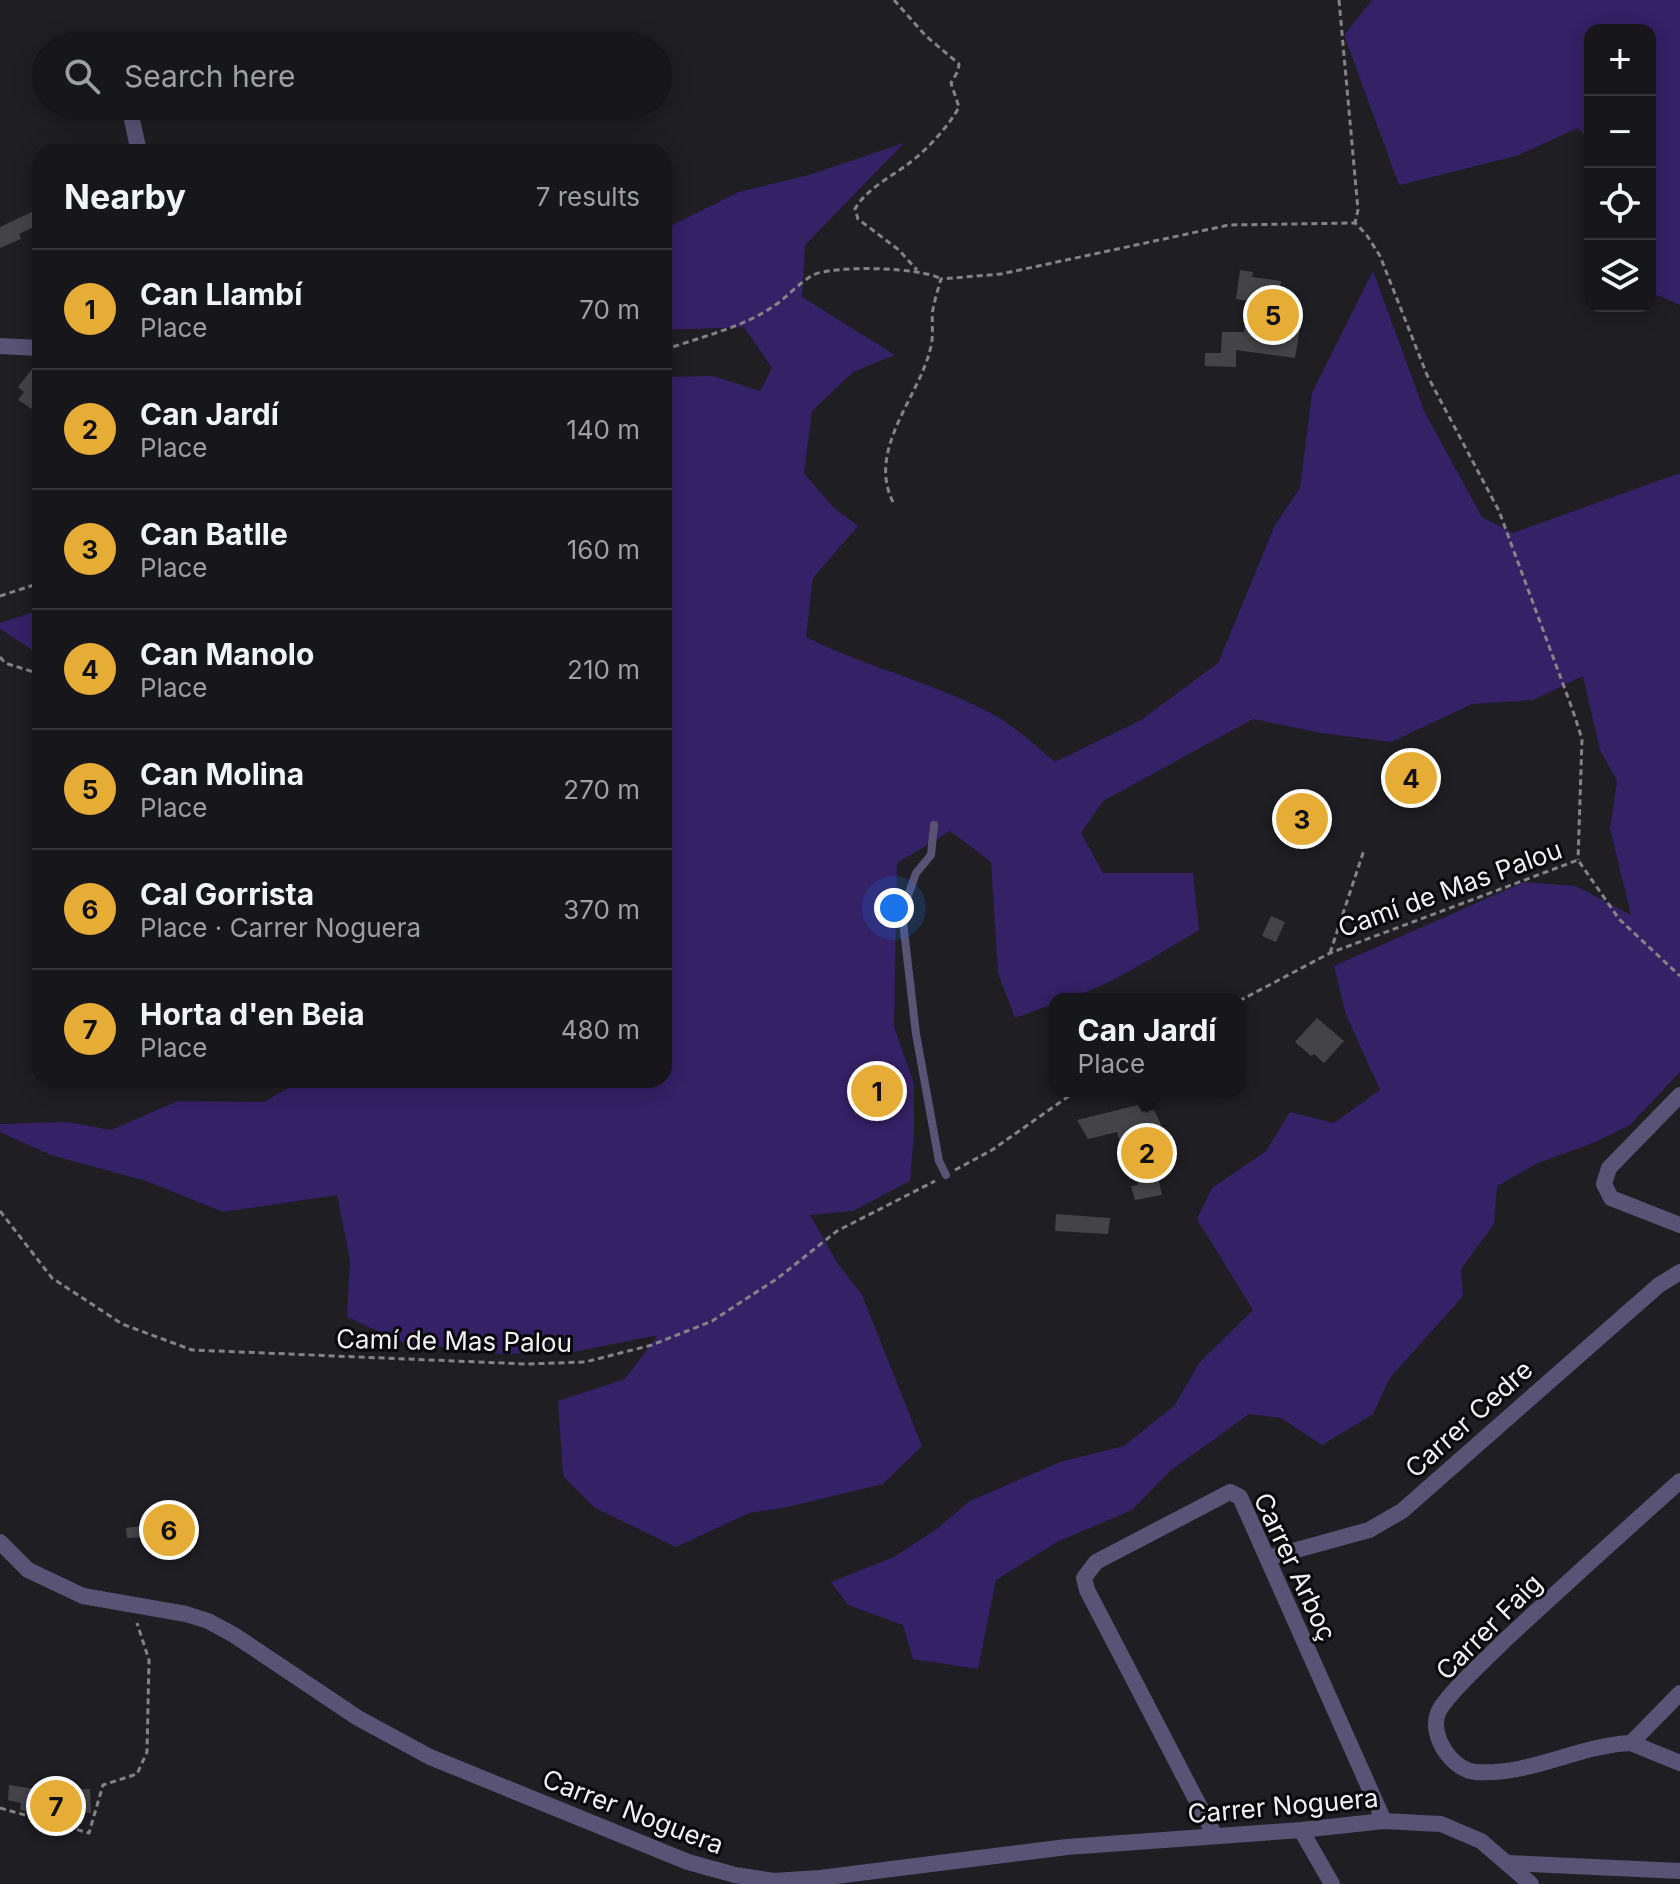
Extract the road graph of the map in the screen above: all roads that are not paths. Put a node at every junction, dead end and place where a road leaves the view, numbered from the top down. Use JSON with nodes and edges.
{"nodes":[{"id":1,"x":132,"y":120,"type":"edge"},
{"id":2,"x":137,"y":144,"type":"edge"},
{"id":3,"x":0,"y":346,"type":"edge"},
{"id":4,"x":32,"y":348,"type":"edge"},
{"id":5,"x":934,"y":825,"type":"dead end"},
{"id":6,"x":1680,"y":1095,"type":"edge"},
{"id":7,"x":946,"y":1175,"type":"road end"},
{"id":8,"x":1680,"y":1225,"type":"edge"},
{"id":9,"x":1680,"y":1272,"type":"edge"},
{"id":10,"x":1680,"y":1481,"type":"edge"},
{"id":11,"x":0,"y":1542,"type":"edge"},
{"id":12,"x":1267,"y":1558,"type":"junction"},
{"id":13,"x":1680,"y":1693,"type":"edge"},
{"id":14,"x":1631,"y":1743,"type":"junction"},
{"id":15,"x":1680,"y":1763,"type":"edge"},
{"id":16,"x":1384,"y":1821,"type":"junction"},
{"id":17,"x":1301,"y":1830,"type":"junction"},
{"id":18,"x":1215,"y":1836,"type":"junction"},
{"id":19,"x":1508,"y":1863,"type":"junction"},
{"id":20,"x":1680,"y":1871,"type":"edge"},
{"id":21,"x":1332,"y":1884,"type":"edge"},
{"id":22,"x":1531,"y":1884,"type":"edge"}],
"edges":[{"from":1,"to":2,"type":"street"},
{"from":3,"to":4,"type":"street"},
{"from":5,"to":7,"type":"lane"},
{"from":6,"to":8,"type":"street"},
{"from":9,"to":12,"type":"street","name":"Carrer Cedre"},
{"from":10,"to":14,"type":"street","name":"Carrer Faig"},
{"from":11,"to":18,"type":"street","name":"Carrer Noguera"},
{"from":12,"to":16,"type":"street","name":"Carrer Arboç"},
{"from":12,"to":18,"type":"street","name":"Carrer Arboç"},
{"from":13,"to":14,"type":"street"},
{"from":14,"to":15,"type":"street"},
{"from":16,"to":17,"type":"street","name":"Carrer Noguera"},
{"from":16,"to":19,"type":"street","name":"Carrer Noguera"},
{"from":17,"to":18,"type":"street","name":"Carrer Noguera"},
{"from":17,"to":21,"type":"street"},
{"from":19,"to":20,"type":"street"},
{"from":19,"to":22,"type":"street","name":"Carrer Noguera"}]}
